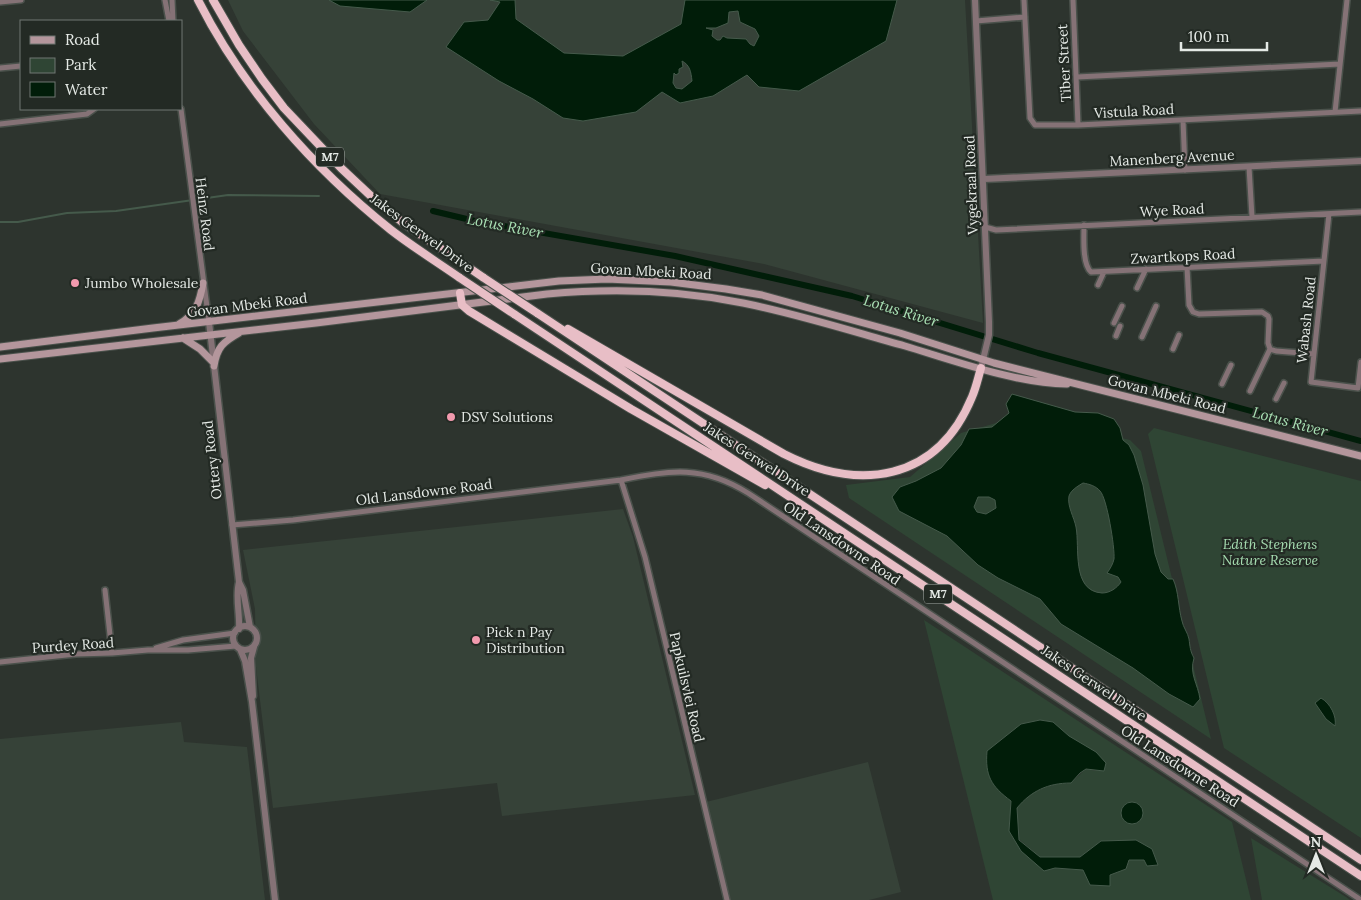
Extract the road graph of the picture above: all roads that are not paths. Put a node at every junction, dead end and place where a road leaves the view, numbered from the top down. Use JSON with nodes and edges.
{"nodes":[{"id":1,"x":21,"y":0,"type":"edge"},
{"id":2,"x":172,"y":0,"type":"edge"},
{"id":3,"x":198,"y":0,"type":"edge"},
{"id":4,"x":213,"y":0,"type":"edge"},
{"id":5,"x":975,"y":0,"type":"edge"},
{"id":6,"x":1024,"y":0,"type":"edge"},
{"id":7,"x":1072,"y":0,"type":"edge"},
{"id":8,"x":1347,"y":0,"type":"edge"},
{"id":9,"x":164,"y":1,"type":"edge"},
{"id":10,"x":0,"y":2,"type":"edge"},
{"id":11,"x":1025,"y":17,"type":"junction"},
{"id":12,"x":169,"y":20,"type":"edge"},
{"id":13,"x":173,"y":20,"type":"edge"},
{"id":14,"x":976,"y":21,"type":"junction"},
{"id":15,"x":1340,"y":64,"type":"junction"},
{"id":16,"x":20,"y":66,"type":"edge"},
{"id":17,"x":0,"y":68,"type":"edge"},
{"id":18,"x":1076,"y":77,"type":"junction"},
{"id":19,"x":93,"y":110,"type":"edge"},
{"id":20,"x":181,"y":110,"type":"edge"},
{"id":21,"x":1361,"y":111,"type":"edge"},
{"id":22,"x":1336,"y":112,"type":"junction"},
{"id":23,"x":1183,"y":120,"type":"junction"},
{"id":24,"x":0,"y":124,"type":"edge"},
{"id":25,"x":1078,"y":125,"type":"junction"},
{"id":26,"x":1361,"y":161,"type":"edge"},
{"id":27,"x":1249,"y":167,"type":"junction"},
{"id":28,"x":1185,"y":170,"type":"junction"},
{"id":29,"x":984,"y":180,"type":"junction"},
{"id":30,"x":1361,"y":212,"type":"edge"},
{"id":31,"x":1329,"y":214,"type":"junction"},
{"id":32,"x":1252,"y":217,"type":"junction"},
{"id":33,"x":1084,"y":225,"type":"junction"},
{"id":34,"x":985,"y":227,"type":"junction"},
{"id":35,"x":1324,"y":261,"type":"junction"},
{"id":36,"x":1187,"y":267,"type":"junction"},
{"id":37,"x":1146,"y":269,"type":"junction"},
{"id":38,"x":1104,"y":272,"type":"junction"},
{"id":39,"x":203,"y":283,"type":"junction"},
{"id":40,"x":1098,"y":285,"type":"dead end"},
{"id":41,"x":1138,"y":288,"type":"dead end"},
{"id":42,"x":460,"y":293,"type":"junction"},
{"id":43,"x":462,"y":305,"type":"junction"},
{"id":44,"x":1122,"y":306,"type":"dead end"},
{"id":45,"x":1156,"y":306,"type":"dead end"},
{"id":46,"x":541,"y":315,"type":"junction"},
{"id":47,"x":209,"y":322,"type":"junction"},
{"id":48,"x":1114,"y":323,"type":"dead end"},
{"id":49,"x":174,"y":326,"type":"junction"},
{"id":50,"x":1120,"y":326,"type":"dead end"},
{"id":51,"x":242,"y":332,"type":"junction"},
{"id":52,"x":210,"y":335,"type":"junction"},
{"id":53,"x":1179,"y":335,"type":"dead end"},
{"id":54,"x":1116,"y":336,"type":"dead end"},
{"id":55,"x":1142,"y":337,"type":"dead end"},
{"id":56,"x":182,"y":338,"type":"junction"},
{"id":57,"x":0,"y":347,"type":"edge"},
{"id":58,"x":1173,"y":348,"type":"dead end"},
{"id":59,"x":1270,"y":349,"type":"junction"},
{"id":60,"x":1314,"y":354,"type":"junction"},
{"id":61,"x":0,"y":359,"type":"edge"},
{"id":62,"x":1361,"y":362,"type":"edge"},
{"id":63,"x":214,"y":364,"type":"junction"},
{"id":64,"x":982,"y":364,"type":"junction"},
{"id":65,"x":1231,"y":365,"type":"dead end"},
{"id":66,"x":1284,"y":383,"type":"dead end"},
{"id":67,"x":1222,"y":384,"type":"dead end"},
{"id":68,"x":1250,"y":391,"type":"dead end"},
{"id":69,"x":1276,"y":399,"type":"dead end"},
{"id":70,"x":1361,"y":456,"type":"edge"},
{"id":71,"x":622,"y":480,"type":"junction"},
{"id":72,"x":821,"y":517,"type":"junction"},
{"id":73,"x":232,"y":525,"type":"junction"},
{"id":74,"x":239,"y":582,"type":"junction"},
{"id":75,"x":105,"y":590,"type":"dead end"},
{"id":76,"x":250,"y":627,"type":"junction"},
{"id":77,"x":237,"y":631,"type":"junction"},
{"id":78,"x":238,"y":647,"type":"junction"},
{"id":79,"x":254,"y":647,"type":"junction"},
{"id":80,"x":148,"y":650,"type":"junction"},
{"id":81,"x":112,"y":653,"type":"junction"},
{"id":82,"x":0,"y":662,"type":"edge"},
{"id":83,"x":252,"y":702,"type":"junction"},
{"id":84,"x":1361,"y":860,"type":"edge"},
{"id":85,"x":1361,"y":876,"type":"edge"},
{"id":86,"x":276,"y":900,"type":"edge"},
{"id":87,"x":727,"y":900,"type":"edge"},
{"id":88,"x":1361,"y":900,"type":"edge"}],
"edges":[{"from":1,"to":10,"type":"street"},
{"from":2,"to":13,"type":"street"},
{"from":3,"to":72,"type":"highway","name":"Jakes Gerwel Drive","number":"M7","bridge":true},
{"from":4,"to":46,"type":"highway","name":"Jakes Gerwel Drive","number":"M7","bridge":true},
{"from":5,"to":14,"type":"street","name":"Vygekraal Road"},
{"from":6,"to":11,"type":"street","name":"Vistula Road"},
{"from":7,"to":18,"type":"street","name":"Tiber Street"},
{"from":8,"to":15,"type":"street"},
{"from":9,"to":12,"type":"street"},
{"from":11,"to":14,"type":"street"},
{"from":11,"to":25,"type":"street","name":"Vistula Road"},
{"from":14,"to":29,"type":"street","name":"Vygekraal Road"},
{"from":15,"to":18,"type":"street"},
{"from":15,"to":22,"type":"street"},
{"from":16,"to":17,"type":"street"},
{"from":18,"to":25,"type":"street","name":"Tiber Street"},
{"from":19,"to":24,"type":"street"},
{"from":20,"to":39,"type":"street","name":"Heinz Road"},
{"from":21,"to":22,"type":"street","name":"Vistula Road"},
{"from":22,"to":23,"type":"street","name":"Vistula Road"},
{"from":23,"to":25,"type":"street","name":"Vistula Road"},
{"from":23,"to":28,"type":"street"},
{"from":26,"to":27,"type":"street","name":"Manenberg Avenue"},
{"from":27,"to":28,"type":"street","name":"Manenberg Avenue"},
{"from":27,"to":32,"type":"street"},
{"from":28,"to":29,"type":"street","name":"Manenberg Avenue"},
{"from":29,"to":34,"type":"street","name":"Vygekraal Road"},
{"from":30,"to":31,"type":"street","name":"Wye Road"},
{"from":31,"to":32,"type":"street","name":"Wye Road"},
{"from":31,"to":35,"type":"street","name":"Wabash Road"},
{"from":32,"to":33,"type":"street","name":"Wye Road"},
{"from":33,"to":34,"type":"street","name":"Wye Road"},
{"from":33,"to":38,"type":"street"},
{"from":34,"to":64,"type":"street","name":"Vygekraal Road"},
{"from":35,"to":36,"type":"street","name":"Zwartkops Road"},
{"from":35,"to":60,"type":"street","name":"Wabash Road"},
{"from":36,"to":37,"type":"street","name":"Zwartkops Road"},
{"from":36,"to":59,"type":"street"},
{"from":37,"to":38,"type":"street","name":"Zwartkops Road"},
{"from":37,"to":41,"type":"street"},
{"from":38,"to":40,"type":"street"},
{"from":39,"to":47,"type":"street","name":"Heinz Road"},
{"from":39,"to":49,"type":"main road"},
{"from":42,"to":43,"type":"highway"},
{"from":42,"to":47,"type":"main road","name":"Govan Mbeki Road"},
{"from":42,"to":64,"type":"main road","name":"Govan Mbeki Road"},
{"from":43,"to":51,"type":"main road","name":"Govan Mbeki Road"},
{"from":43,"to":64,"type":"main road","name":"Govan Mbeki Road"},
{"from":43,"to":72,"type":"highway"},
{"from":44,"to":48,"type":"street"},
{"from":45,"to":55,"type":"street"},
{"from":46,"to":64,"type":"highway"},
{"from":46,"to":84,"type":"highway","name":"Jakes Gerwel Drive","number":"M7"},
{"from":47,"to":49,"type":"main road","name":"Govan Mbeki Road"},
{"from":47,"to":52,"type":"street","name":"Ottery Road"},
{"from":49,"to":57,"type":"main road","name":"Govan Mbeki Road"},
{"from":50,"to":54,"type":"street"},
{"from":51,"to":52,"type":"main road","name":"Govan Mbeki Road"},
{"from":51,"to":63,"type":"main road"},
{"from":52,"to":56,"type":"main road","name":"Govan Mbeki Road"},
{"from":52,"to":63,"type":"street","name":"Ottery Road"},
{"from":53,"to":58,"type":"street"},
{"from":56,"to":61,"type":"main road","name":"Govan Mbeki Road"},
{"from":56,"to":63,"type":"main road"},
{"from":59,"to":60,"type":"street"},
{"from":59,"to":68,"type":"street"},
{"from":60,"to":62,"type":"street","name":"Wabash Road"},
{"from":63,"to":73,"type":"street","name":"Ottery Road"},
{"from":64,"to":70,"type":"main road","name":"Govan Mbeki Road"},
{"from":65,"to":67,"type":"street"},
{"from":66,"to":69,"type":"street"},
{"from":71,"to":73,"type":"street","name":"Old Lansdowne Road"},
{"from":71,"to":87,"type":"street","name":"Papkuilsvlei Road"},
{"from":71,"to":88,"type":"street","name":"Old Lansdowne Road"},
{"from":72,"to":85,"type":"highway","name":"Jakes Gerwel Drive","number":"M7"},
{"from":73,"to":74,"type":"street","name":"Ottery Road"},
{"from":74,"to":76,"type":"street","name":"Ottery Road"},
{"from":74,"to":77,"type":"street","name":"Ottery Road"},
{"from":75,"to":81,"type":"street"},
{"from":76,"to":77,"type":"street"},
{"from":76,"to":79,"type":"street"},
{"from":77,"to":78,"type":"street"},
{"from":77,"to":80,"type":"street","name":"Purdey Road"},
{"from":78,"to":79,"type":"street"},
{"from":78,"to":80,"type":"street","name":"Purdey Road"},
{"from":78,"to":83,"type":"street"},
{"from":79,"to":83,"type":"street"},
{"from":80,"to":81,"type":"street","name":"Purdey Road"},
{"from":81,"to":82,"type":"street","name":"Purdey Road"},
{"from":83,"to":86,"type":"street"}]}
